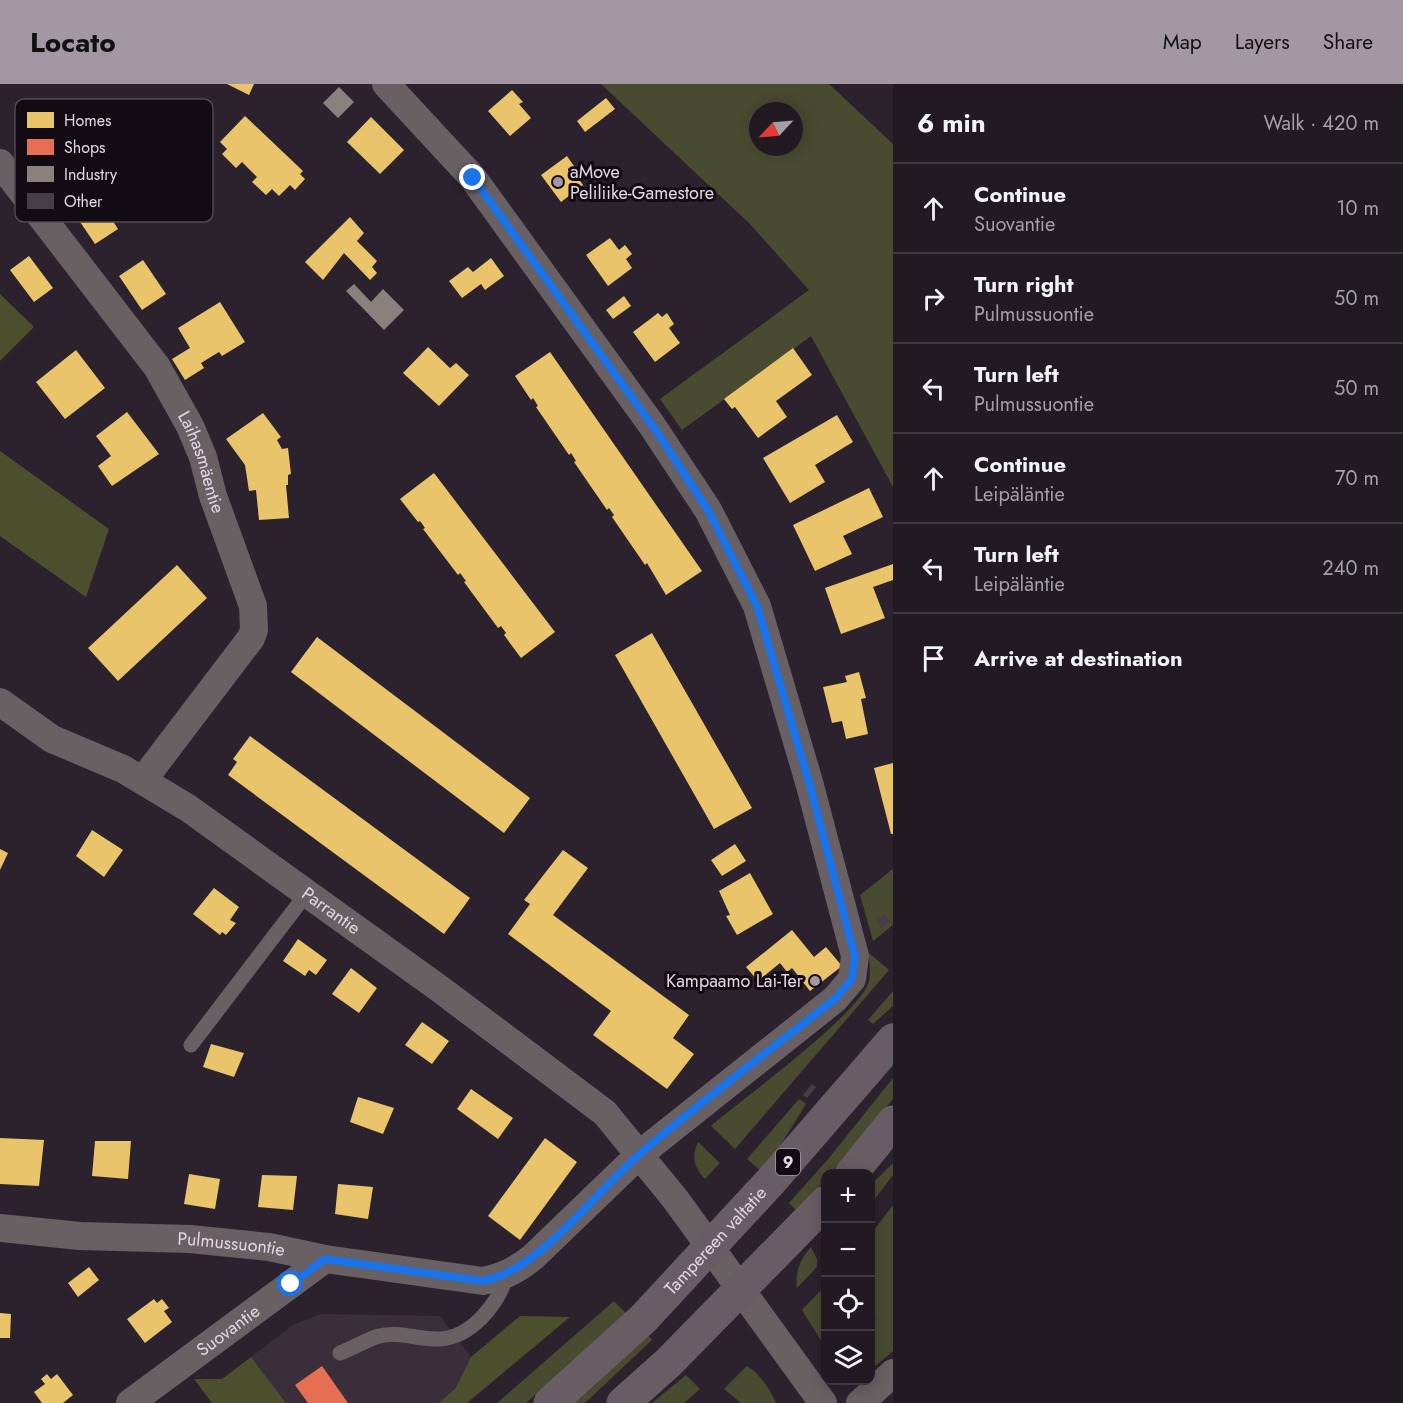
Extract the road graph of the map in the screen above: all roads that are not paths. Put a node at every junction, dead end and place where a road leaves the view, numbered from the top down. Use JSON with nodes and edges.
{"nodes":[{"id":1,"x":386,"y":84,"type":"edge"},
{"id":2,"x":0,"y":163,"type":"edge"},
{"id":3,"x":15,"y":182,"type":"edge"},
{"id":4,"x":45,"y":222,"type":"edge"},
{"id":5,"x":0,"y":702,"type":"edge"},
{"id":6,"x":143,"y":780,"type":"junction"},
{"id":7,"x":307,"y":893,"type":"junction"},
{"id":8,"x":893,"y":1040,"type":"edge"},
{"id":9,"x":190,"y":1044,"type":"dead end"},
{"id":10,"x":893,"y":1122,"type":"edge"},
{"id":11,"x":640,"y":1154,"type":"junction"},
{"id":12,"x":853,"y":1169,"type":"edge"},
{"id":13,"x":821,"y":1206,"type":"edge"},
{"id":14,"x":0,"y":1228,"type":"edge"},
{"id":15,"x":710,"y":1247,"type":"junction"},
{"id":16,"x":325,"y":1259,"type":"junction"},
{"id":17,"x":507,"y":1275,"type":"junction"},
{"id":18,"x":741,"y":1290,"type":"junction"},
{"id":19,"x":340,"y":1353,"type":"dead end"},
{"id":20,"x":893,"y":1373,"type":"edge"},
{"id":21,"x":130,"y":1403,"type":"edge"},
{"id":22,"x":550,"y":1403,"type":"edge"},
{"id":23,"x":623,"y":1403,"type":"edge"},
{"id":24,"x":823,"y":1403,"type":"edge"},
{"id":25,"x":860,"y":1403,"type":"edge"}],
"edges":[{"from":1,"to":11,"type":"street","name":"Pulmussuontie"},
{"from":2,"to":3,"type":"street","name":"Laihasmäentie"},
{"from":4,"to":6,"type":"street","name":"Laihasmäentie"},
{"from":5,"to":6,"type":"street","name":"Parrantie"},
{"from":6,"to":7,"type":"street","name":"Parrantie"},
{"from":7,"to":9,"type":"lane"},
{"from":7,"to":11,"type":"street","name":"Parrantie"},
{"from":8,"to":15,"type":"highway","name":"Tampereen valtatie","number":"9"},
{"from":10,"to":12,"type":"highway"},
{"from":11,"to":15,"type":"street"},
{"from":11,"to":17,"type":"street","name":"Pulmussuontie"},
{"from":13,"to":18,"type":"highway"},
{"from":14,"to":16,"type":"street","name":"Pulmussuontie"},
{"from":15,"to":18,"type":"street"},
{"from":15,"to":22,"type":"highway","name":"Tampereen valtatie","number":"9"},
{"from":16,"to":17,"type":"street","name":"Pulmussuontie"},
{"from":16,"to":21,"type":"street","name":"Suovantie"},
{"from":17,"to":19,"type":"lane"},
{"from":18,"to":23,"type":"highway"},
{"from":18,"to":24,"type":"street"},
{"from":20,"to":25,"type":"street"}]}
